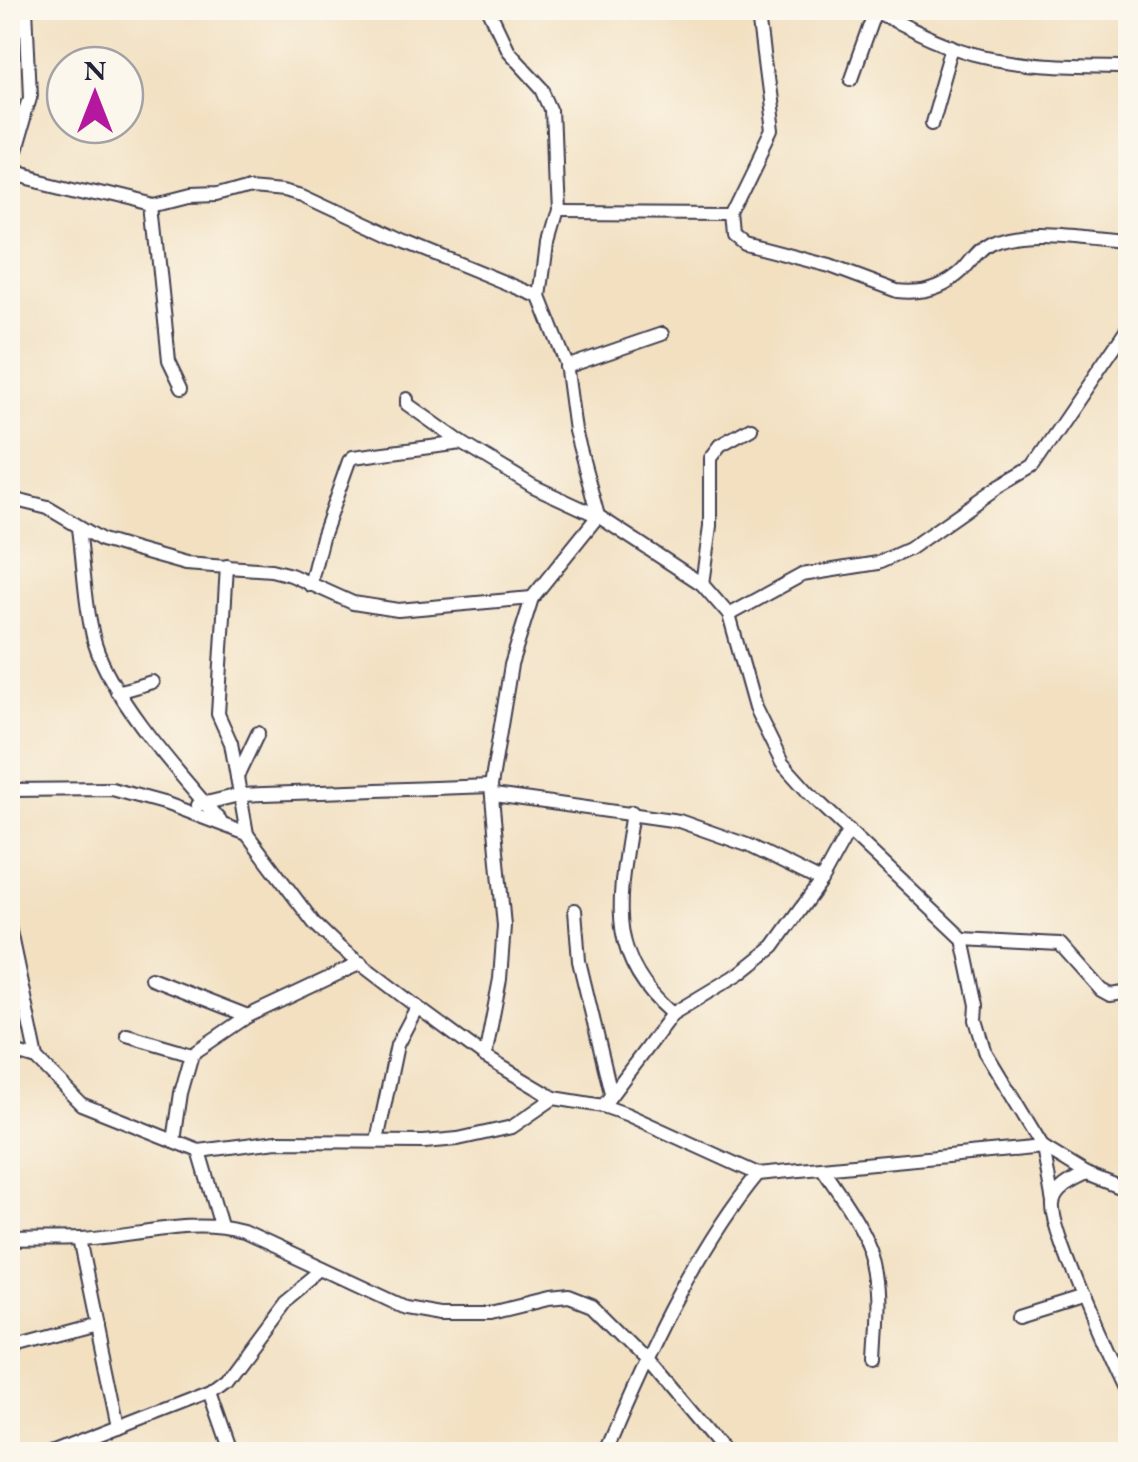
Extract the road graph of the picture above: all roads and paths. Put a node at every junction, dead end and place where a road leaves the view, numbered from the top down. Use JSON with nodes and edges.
{"nodes":[{"id":1,"x":26,"y":8,"type":"edge"},
{"id":2,"x":488,"y":8,"type":"edge"},
{"id":3,"x":756,"y":8,"type":"edge"},
{"id":4,"x":872,"y":9,"type":"edge"},
{"id":5,"x":952,"y":46,"type":"junction"},
{"id":6,"x":1130,"y":67,"type":"edge"},
{"id":7,"x":851,"y":78,"type":"dead end"},
{"id":8,"x":930,"y":123,"type":"dead end"},
{"id":9,"x":8,"y":171,"type":"edge"},
{"id":10,"x":153,"y":204,"type":"junction"},
{"id":11,"x":556,"y":213,"type":"junction"},
{"id":12,"x":733,"y":214,"type":"junction"},
{"id":13,"x":1130,"y":242,"type":"edge"},
{"id":14,"x":540,"y":297,"type":"junction"},
{"id":15,"x":1130,"y":324,"type":"edge"},
{"id":16,"x":662,"y":334,"type":"dead end"},
{"id":17,"x":566,"y":367,"type":"junction"},
{"id":18,"x":182,"y":388,"type":"dead end"},
{"id":19,"x":407,"y":400,"type":"dead end"},
{"id":20,"x":751,"y":428,"type":"dead end"},
{"id":21,"x":462,"y":443,"type":"junction"},
{"id":22,"x":8,"y":476,"type":"edge"},
{"id":23,"x":8,"y":498,"type":"edge"},
{"id":24,"x":598,"y":516,"type":"junction"},
{"id":25,"x":79,"y":528,"type":"junction"},
{"id":26,"x":227,"y":566,"type":"junction"},
{"id":27,"x":310,"y":584,"type":"junction"},
{"id":28,"x":702,"y":584,"type":"junction"},
{"id":29,"x":532,"y":598,"type":"junction"},
{"id":30,"x":729,"y":615,"type":"junction"},
{"id":31,"x":152,"y":682,"type":"dead end"},
{"id":32,"x":117,"y":692,"type":"junction"},
{"id":33,"x":258,"y":732,"type":"dead end"},
{"id":34,"x":237,"y":777,"type":"junction"},
{"id":35,"x":8,"y":790,"type":"edge"},
{"id":36,"x":492,"y":791,"type":"junction"},
{"id":37,"x":238,"y":795,"type":"junction"},
{"id":38,"x":204,"y":802,"type":"junction"},
{"id":39,"x":182,"y":810,"type":"junction"},
{"id":40,"x":632,"y":812,"type":"junction"},
{"id":41,"x":222,"y":823,"type":"junction"},
{"id":42,"x":849,"y":830,"type":"junction"},
{"id":43,"x":246,"y":834,"type":"junction"},
{"id":44,"x":821,"y":881,"type":"junction"},
{"id":45,"x":576,"y":910,"type":"dead end"},
{"id":46,"x":8,"y":922,"type":"edge"},
{"id":47,"x":963,"y":939,"type":"junction"},
{"id":48,"x":360,"y":964,"type":"junction"},
{"id":49,"x":151,"y":978,"type":"dead end"},
{"id":50,"x":1130,"y":992,"type":"edge"},
{"id":51,"x":417,"y":1007,"type":"junction"},
{"id":52,"x":672,"y":1014,"type":"junction"},
{"id":53,"x":248,"y":1016,"type":"junction"},
{"id":54,"x":126,"y":1035,"type":"dead end"},
{"id":55,"x":8,"y":1050,"type":"edge"},
{"id":56,"x":192,"y":1054,"type":"junction"},
{"id":57,"x":486,"y":1056,"type":"junction"},
{"id":58,"x":37,"y":1059,"type":"junction"},
{"id":59,"x":611,"y":1093,"type":"junction"},
{"id":60,"x":554,"y":1098,"type":"junction"},
{"id":61,"x":603,"y":1106,"type":"junction"},
{"id":62,"x":174,"y":1141,"type":"junction"},
{"id":63,"x":377,"y":1141,"type":"junction"},
{"id":64,"x":1043,"y":1147,"type":"junction"},
{"id":65,"x":199,"y":1151,"type":"junction"},
{"id":66,"x":824,"y":1169,"type":"junction"},
{"id":67,"x":758,"y":1174,"type":"junction"},
{"id":68,"x":1088,"y":1174,"type":"junction"},
{"id":69,"x":1130,"y":1191,"type":"edge"},
{"id":70,"x":1053,"y":1203,"type":"junction"},
{"id":71,"x":222,"y":1226,"type":"junction"},
{"id":72,"x":79,"y":1239,"type":"junction"},
{"id":73,"x":8,"y":1240,"type":"edge"},
{"id":74,"x":323,"y":1268,"type":"junction"},
{"id":75,"x":1084,"y":1298,"type":"junction"},
{"id":76,"x":1020,"y":1318,"type":"dead end"},
{"id":77,"x":96,"y":1325,"type":"junction"},
{"id":78,"x":12,"y":1348,"type":"edge"},
{"id":79,"x":646,"y":1359,"type":"junction"},
{"id":80,"x":877,"y":1361,"type":"dead end"},
{"id":81,"x":8,"y":1370,"type":"edge"},
{"id":82,"x":210,"y":1391,"type":"junction"},
{"id":83,"x":1130,"y":1402,"type":"edge"},
{"id":84,"x":118,"y":1427,"type":"junction"},
{"id":85,"x":50,"y":1453,"type":"edge"},
{"id":86,"x":232,"y":1454,"type":"edge"},
{"id":87,"x":604,"y":1454,"type":"edge"},
{"id":88,"x":725,"y":1454,"type":"edge"}],
"edges":[{"from":1,"to":9,"type":"street"},
{"from":2,"to":11,"type":"street"},
{"from":3,"to":12,"type":"street"},
{"from":4,"to":5,"type":"street"},
{"from":4,"to":7,"type":"street"},
{"from":5,"to":6,"type":"street"},
{"from":5,"to":8,"type":"street"},
{"from":9,"to":10,"type":"street"},
{"from":10,"to":14,"type":"street"},
{"from":10,"to":18,"type":"street"},
{"from":11,"to":12,"type":"street"},
{"from":11,"to":14,"type":"street"},
{"from":12,"to":13,"type":"street"},
{"from":14,"to":17,"type":"street"},
{"from":15,"to":30,"type":"street"},
{"from":16,"to":17,"type":"street"},
{"from":17,"to":24,"type":"street"},
{"from":19,"to":21,"type":"street"},
{"from":20,"to":28,"type":"street"},
{"from":21,"to":24,"type":"street"},
{"from":21,"to":27,"type":"street"},
{"from":22,"to":23,"type":"street"},
{"from":23,"to":25,"type":"street"},
{"from":24,"to":28,"type":"street"},
{"from":24,"to":29,"type":"street"},
{"from":25,"to":26,"type":"street"},
{"from":25,"to":32,"type":"street"},
{"from":26,"to":27,"type":"street"},
{"from":26,"to":34,"type":"street"},
{"from":27,"to":29,"type":"street"},
{"from":28,"to":30,"type":"street"},
{"from":29,"to":36,"type":"street"},
{"from":30,"to":42,"type":"street"},
{"from":31,"to":32,"type":"street"},
{"from":32,"to":38,"type":"street"},
{"from":33,"to":34,"type":"street"},
{"from":34,"to":37,"type":"street"},
{"from":35,"to":39,"type":"street"},
{"from":36,"to":37,"type":"street"},
{"from":36,"to":40,"type":"street"},
{"from":36,"to":57,"type":"street"},
{"from":37,"to":38,"type":"street"},
{"from":37,"to":43,"type":"street"},
{"from":38,"to":39,"type":"street"},
{"from":38,"to":41,"type":"street"},
{"from":39,"to":41,"type":"street"},
{"from":40,"to":44,"type":"street"},
{"from":40,"to":52,"type":"street"},
{"from":41,"to":43,"type":"street"},
{"from":42,"to":44,"type":"street"},
{"from":42,"to":47,"type":"street"},
{"from":43,"to":48,"type":"street"},
{"from":44,"to":52,"type":"street"},
{"from":45,"to":59,"type":"street"},
{"from":46,"to":58,"type":"street"},
{"from":47,"to":50,"type":"street"},
{"from":47,"to":64,"type":"street"},
{"from":48,"to":51,"type":"street"},
{"from":48,"to":53,"type":"street"},
{"from":49,"to":53,"type":"street"},
{"from":51,"to":57,"type":"street"},
{"from":51,"to":63,"type":"street"},
{"from":52,"to":59,"type":"street"},
{"from":53,"to":56,"type":"street"},
{"from":54,"to":56,"type":"street"},
{"from":55,"to":58,"type":"street"},
{"from":56,"to":62,"type":"street"},
{"from":57,"to":60,"type":"street"},
{"from":58,"to":62,"type":"street"},
{"from":59,"to":61,"type":"street"},
{"from":60,"to":61,"type":"street"},
{"from":60,"to":63,"type":"street"},
{"from":61,"to":67,"type":"street"},
{"from":62,"to":65,"type":"street"},
{"from":63,"to":65,"type":"street"},
{"from":64,"to":66,"type":"street"},
{"from":64,"to":68,"type":"street"},
{"from":64,"to":70,"type":"street"},
{"from":65,"to":71,"type":"street"},
{"from":66,"to":67,"type":"street"},
{"from":66,"to":80,"type":"street"},
{"from":67,"to":79,"type":"street"},
{"from":68,"to":69,"type":"street"},
{"from":68,"to":70,"type":"street"},
{"from":70,"to":75,"type":"street"},
{"from":71,"to":72,"type":"street"},
{"from":71,"to":74,"type":"street"},
{"from":72,"to":73,"type":"street"},
{"from":72,"to":77,"type":"street"},
{"from":74,"to":79,"type":"street"},
{"from":74,"to":82,"type":"street"},
{"from":75,"to":76,"type":"street"},
{"from":75,"to":83,"type":"street"},
{"from":77,"to":78,"type":"street"},
{"from":77,"to":84,"type":"street"},
{"from":78,"to":81,"type":"street"},
{"from":79,"to":87,"type":"street"},
{"from":79,"to":88,"type":"street"},
{"from":82,"to":84,"type":"street"},
{"from":82,"to":86,"type":"street"},
{"from":84,"to":85,"type":"street"}]}
